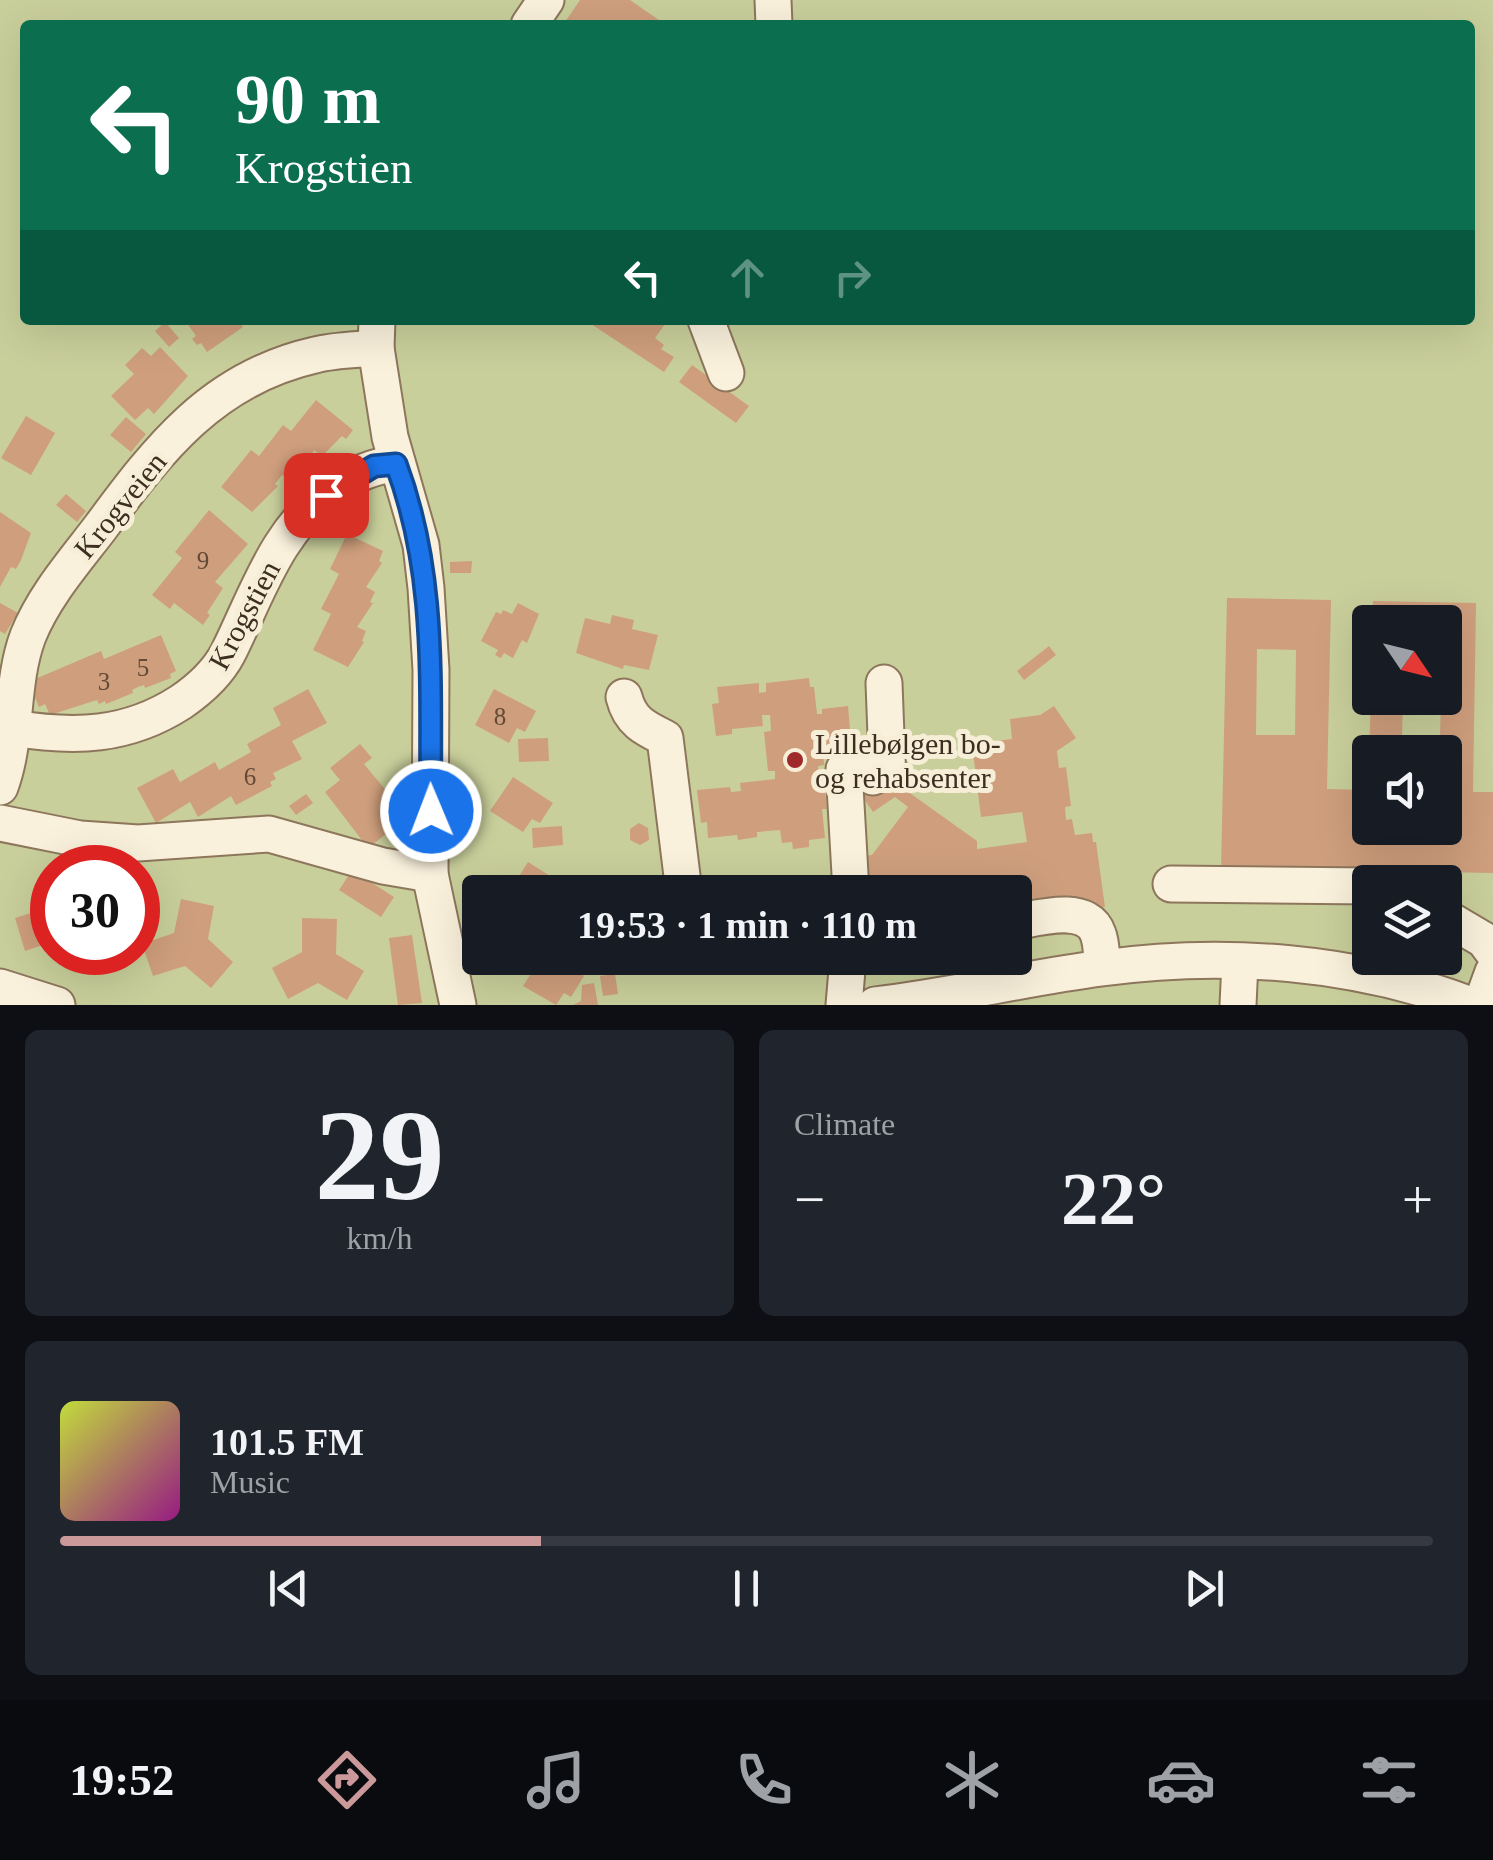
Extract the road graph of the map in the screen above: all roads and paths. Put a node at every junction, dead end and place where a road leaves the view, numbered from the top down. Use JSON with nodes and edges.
{"nodes":[{"id":1,"x":708,"y":325,"type":"edge"},
{"id":2,"x":377,"y":334,"type":"edge"},
{"id":3,"x":726,"y":372,"type":"dead end"},
{"id":4,"x":396,"y":464,"type":"junction"},
{"id":5,"x":884,"y":684,"type":"dead end"},
{"id":6,"x":624,"y":697,"type":"dead end"},
{"id":7,"x":13,"y":728,"type":"junction"},
{"id":8,"x":0,"y":787,"type":"edge"},
{"id":9,"x":0,"y":822,"type":"edge"},
{"id":10,"x":430,"y":874,"type":"junction"},
{"id":11,"x":682,"y":875,"type":"edge"},
{"id":12,"x":850,"y":875,"type":"edge"},
{"id":13,"x":1171,"y":884,"type":"dead end"},
{"id":14,"x":1352,"y":886,"type":"edge"},
{"id":15,"x":1032,"y":920,"type":"edge"},
{"id":16,"x":1462,"y":927,"type":"edge"},
{"id":17,"x":1493,"y":952,"type":"edge"},
{"id":18,"x":1240,"y":962,"type":"junction"},
{"id":19,"x":1103,"y":968,"type":"junction"},
{"id":20,"x":1493,"y":972,"type":"edge"},
{"id":21,"x":847,"y":975,"type":"edge"},
{"id":22,"x":0,"y":986,"type":"edge"},
{"id":23,"x":57,"y":1005,"type":"edge"},
{"id":24,"x":458,"y":1005,"type":"edge"},
{"id":25,"x":844,"y":1005,"type":"edge"},
{"id":26,"x":875,"y":1005,"type":"edge"},
{"id":27,"x":1238,"y":1005,"type":"edge"},
{"id":28,"x":1472,"y":1005,"type":"edge"},
{"id":29,"x":1480,"y":1005,"type":"edge"}],
"edges":[{"from":1,"to":3,"type":"street"},
{"from":2,"to":4,"type":"street"},
{"from":2,"to":7,"type":"street","name":"Krogveien"},
{"from":4,"to":7,"type":"street","name":"Krogstien"},
{"from":4,"to":10,"type":"street"},
{"from":5,"to":12,"type":"street"},
{"from":6,"to":11,"type":"street"},
{"from":7,"to":8,"type":"street","name":"Krogveien"},
{"from":9,"to":10,"type":"street"},
{"from":10,"to":24,"type":"street"},
{"from":13,"to":14,"type":"street"},
{"from":15,"to":19,"type":"street"},
{"from":16,"to":17,"type":"street"},
{"from":18,"to":19,"type":"street"},
{"from":18,"to":27,"type":"street"},
{"from":18,"to":28,"type":"street"},
{"from":19,"to":26,"type":"street"},
{"from":20,"to":29,"type":"street"},
{"from":21,"to":25,"type":"street"},
{"from":22,"to":23,"type":"street"}]}
